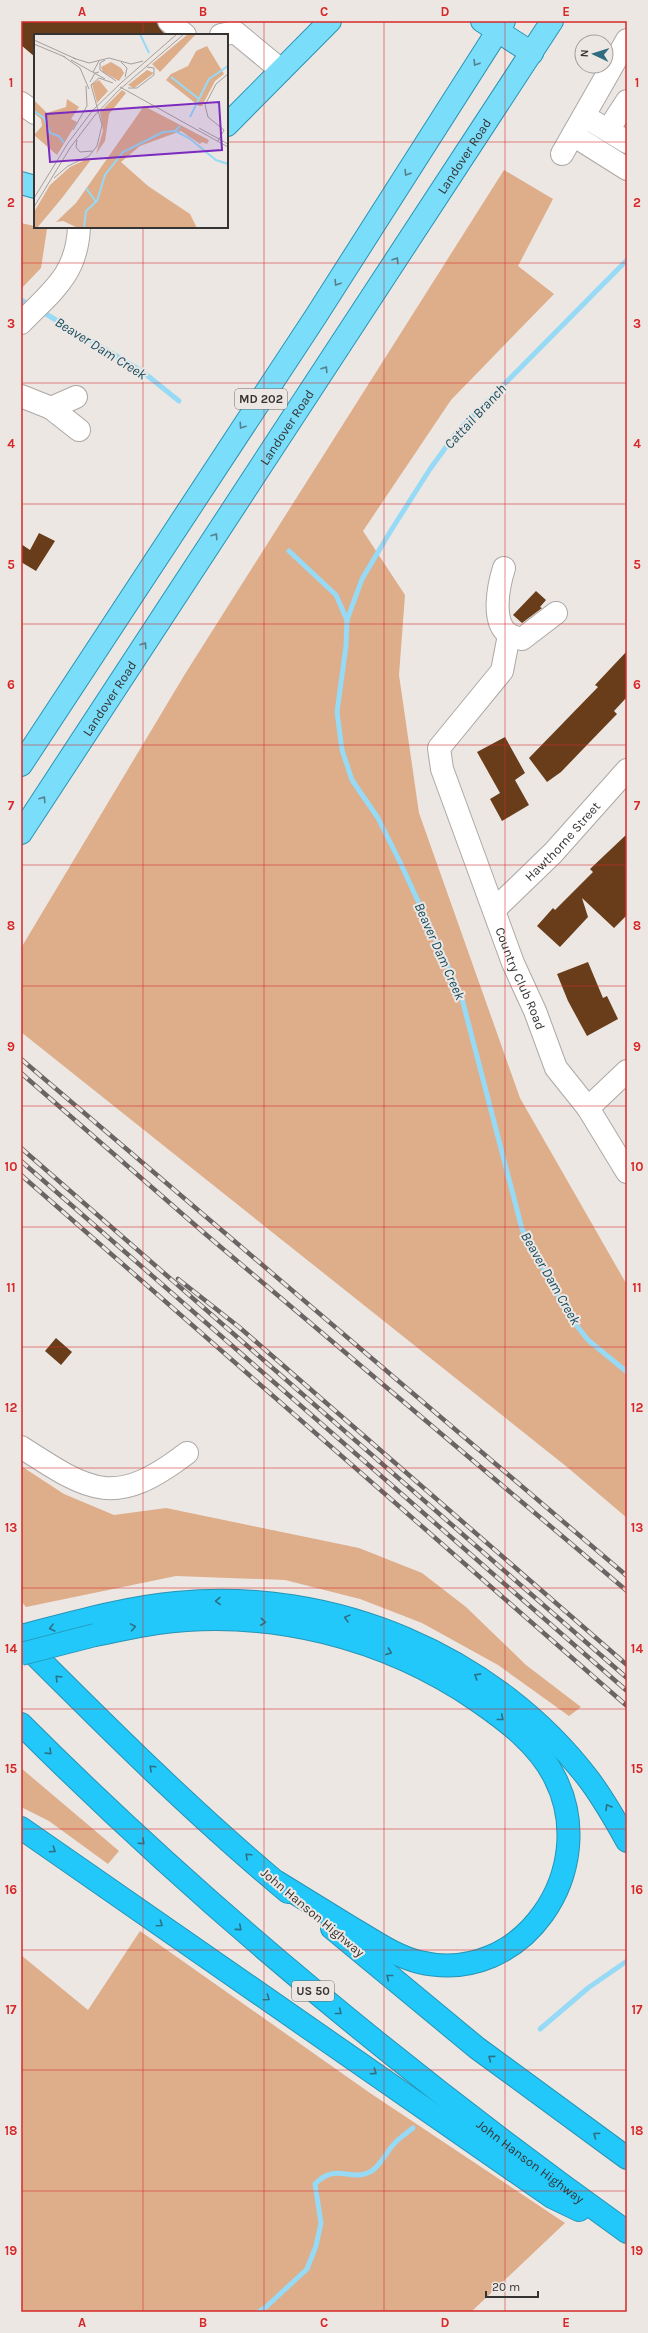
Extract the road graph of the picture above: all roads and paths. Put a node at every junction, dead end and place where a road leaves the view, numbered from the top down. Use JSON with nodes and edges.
{"nodes":[{"id":1,"x":169,"y":21,"type":"edge"},
{"id":2,"x":552,"y":21,"type":"edge"},
{"id":3,"x":325,"y":22,"type":"edge"},
{"id":4,"x":494,"y":24,"type":"edge"},
{"id":5,"x":227,"y":29,"type":"edge"},
{"id":6,"x":184,"y":34,"type":"edge"},
{"id":7,"x":627,"y":40,"type":"edge"},
{"id":8,"x":532,"y":53,"type":"junction"},
{"id":9,"x":281,"y":70,"type":"junction"},
{"id":10,"x":627,"y":101,"type":"edge"},
{"id":11,"x":21,"y":102,"type":"edge"},
{"id":12,"x":34,"y":112,"type":"edge"},
{"id":13,"x":584,"y":116,"type":"junction"},
{"id":14,"x":228,"y":124,"type":"edge"},
{"id":15,"x":608,"y":130,"type":"junction"},
{"id":16,"x":573,"y":135,"type":"junction"},
{"id":17,"x":627,"y":142,"type":"edge"},
{"id":18,"x":562,"y":154,"type":"dead end"},
{"id":19,"x":627,"y":169,"type":"edge"},
{"id":20,"x":21,"y":184,"type":"edge"},
{"id":21,"x":34,"y":187,"type":"edge"},
{"id":22,"x":79,"y":228,"type":"edge"},
{"id":23,"x":21,"y":323,"type":"edge"},
{"id":24,"x":21,"y":396,"type":"edge"},
{"id":25,"x":76,"y":397,"type":"dead end"},
{"id":26,"x":51,"y":408,"type":"junction"},
{"id":27,"x":79,"y":430,"type":"dead end"},
{"id":28,"x":504,"y":568,"type":"dead end"},
{"id":29,"x":556,"y":613,"type":"dead end"},
{"id":30,"x":508,"y":635,"type":"junction"},
{"id":31,"x":21,"y":765,"type":"edge"},
{"id":32,"x":627,"y":770,"type":"edge"},
{"id":33,"x":21,"y":833,"type":"edge"},
{"id":34,"x":494,"y":910,"type":"junction"},
{"id":35,"x":627,"y":1071,"type":"edge"},
{"id":36,"x":588,"y":1108,"type":"junction"},
{"id":37,"x":627,"y":1172,"type":"edge"},
{"id":38,"x":21,"y":1447,"type":"edge"},
{"id":39,"x":188,"y":1453,"type":"dead end"},
{"id":40,"x":89,"y":1628,"type":"junction"},
{"id":41,"x":21,"y":1636,"type":"edge"},
{"id":42,"x":21,"y":1641,"type":"edge"},
{"id":43,"x":21,"y":1654,"type":"edge"},
{"id":44,"x":21,"y":1724,"type":"edge"},
{"id":45,"x":21,"y":1828,"type":"edge"},
{"id":46,"x":627,"y":1841,"type":"edge"},
{"id":47,"x":277,"y":1882,"type":"junction"},
{"id":48,"x":627,"y":2158,"type":"edge"},
{"id":49,"x":627,"y":2232,"type":"edge"}],
"edges":[{"from":1,"to":6,"type":"street"},
{"from":2,"to":8,"type":"main road","name":"Landover Road","number":"MD 202"},
{"from":3,"to":9,"type":"main road"},
{"from":4,"to":8,"type":"main road"},
{"from":4,"to":31,"type":"main road","number":"MD 202","one_way":true},
{"from":5,"to":9,"type":"street"},
{"from":7,"to":13,"type":"street"},
{"from":33,"to":8,"type":"main road","name":"Landover Road","number":"MD 202","one_way":true},
{"from":9,"to":14,"type":"main road"},
{"from":10,"to":15,"type":"street"},
{"from":11,"to":12,"type":"street"},
{"from":13,"to":15,"type":"street"},
{"from":13,"to":16,"type":"street"},
{"from":15,"to":17,"type":"street"},
{"from":16,"to":18,"type":"street"},
{"from":16,"to":19,"type":"street"},
{"from":20,"to":21,"type":"main road"},
{"from":22,"to":23,"type":"street"},
{"from":24,"to":26,"type":"street"},
{"from":25,"to":26,"type":"street"},
{"from":26,"to":27,"type":"street"},
{"from":28,"to":30,"type":"street"},
{"from":29,"to":30,"type":"street"},
{"from":30,"to":34,"type":"street","name":"Country Club Road"},
{"from":32,"to":34,"type":"street","name":"Hawthorne Street"},
{"from":34,"to":36,"type":"street","name":"Country Club Road"},
{"from":35,"to":36,"type":"street"},
{"from":36,"to":37,"type":"street","name":"Country Club Road"},
{"from":38,"to":39,"type":"street"},
{"from":40,"to":41,"type":"highway","one_way":true},
{"from":40,"to":43,"type":"highway","bridge":true},
{"from":46,"to":40,"type":"highway","one_way":true},
{"from":40,"to":47,"type":"highway","one_way":true},
{"from":47,"to":42,"type":"highway","name":"John Hanson Highway","one_way":true},
{"from":44,"to":49,"type":"highway","name":"John Hanson Highway","number":"US 50","one_way":true},
{"from":45,"to":49,"type":"highway","one_way":true},
{"from":48,"to":47,"type":"highway","name":"John Hanson Highway","one_way":true}]}
